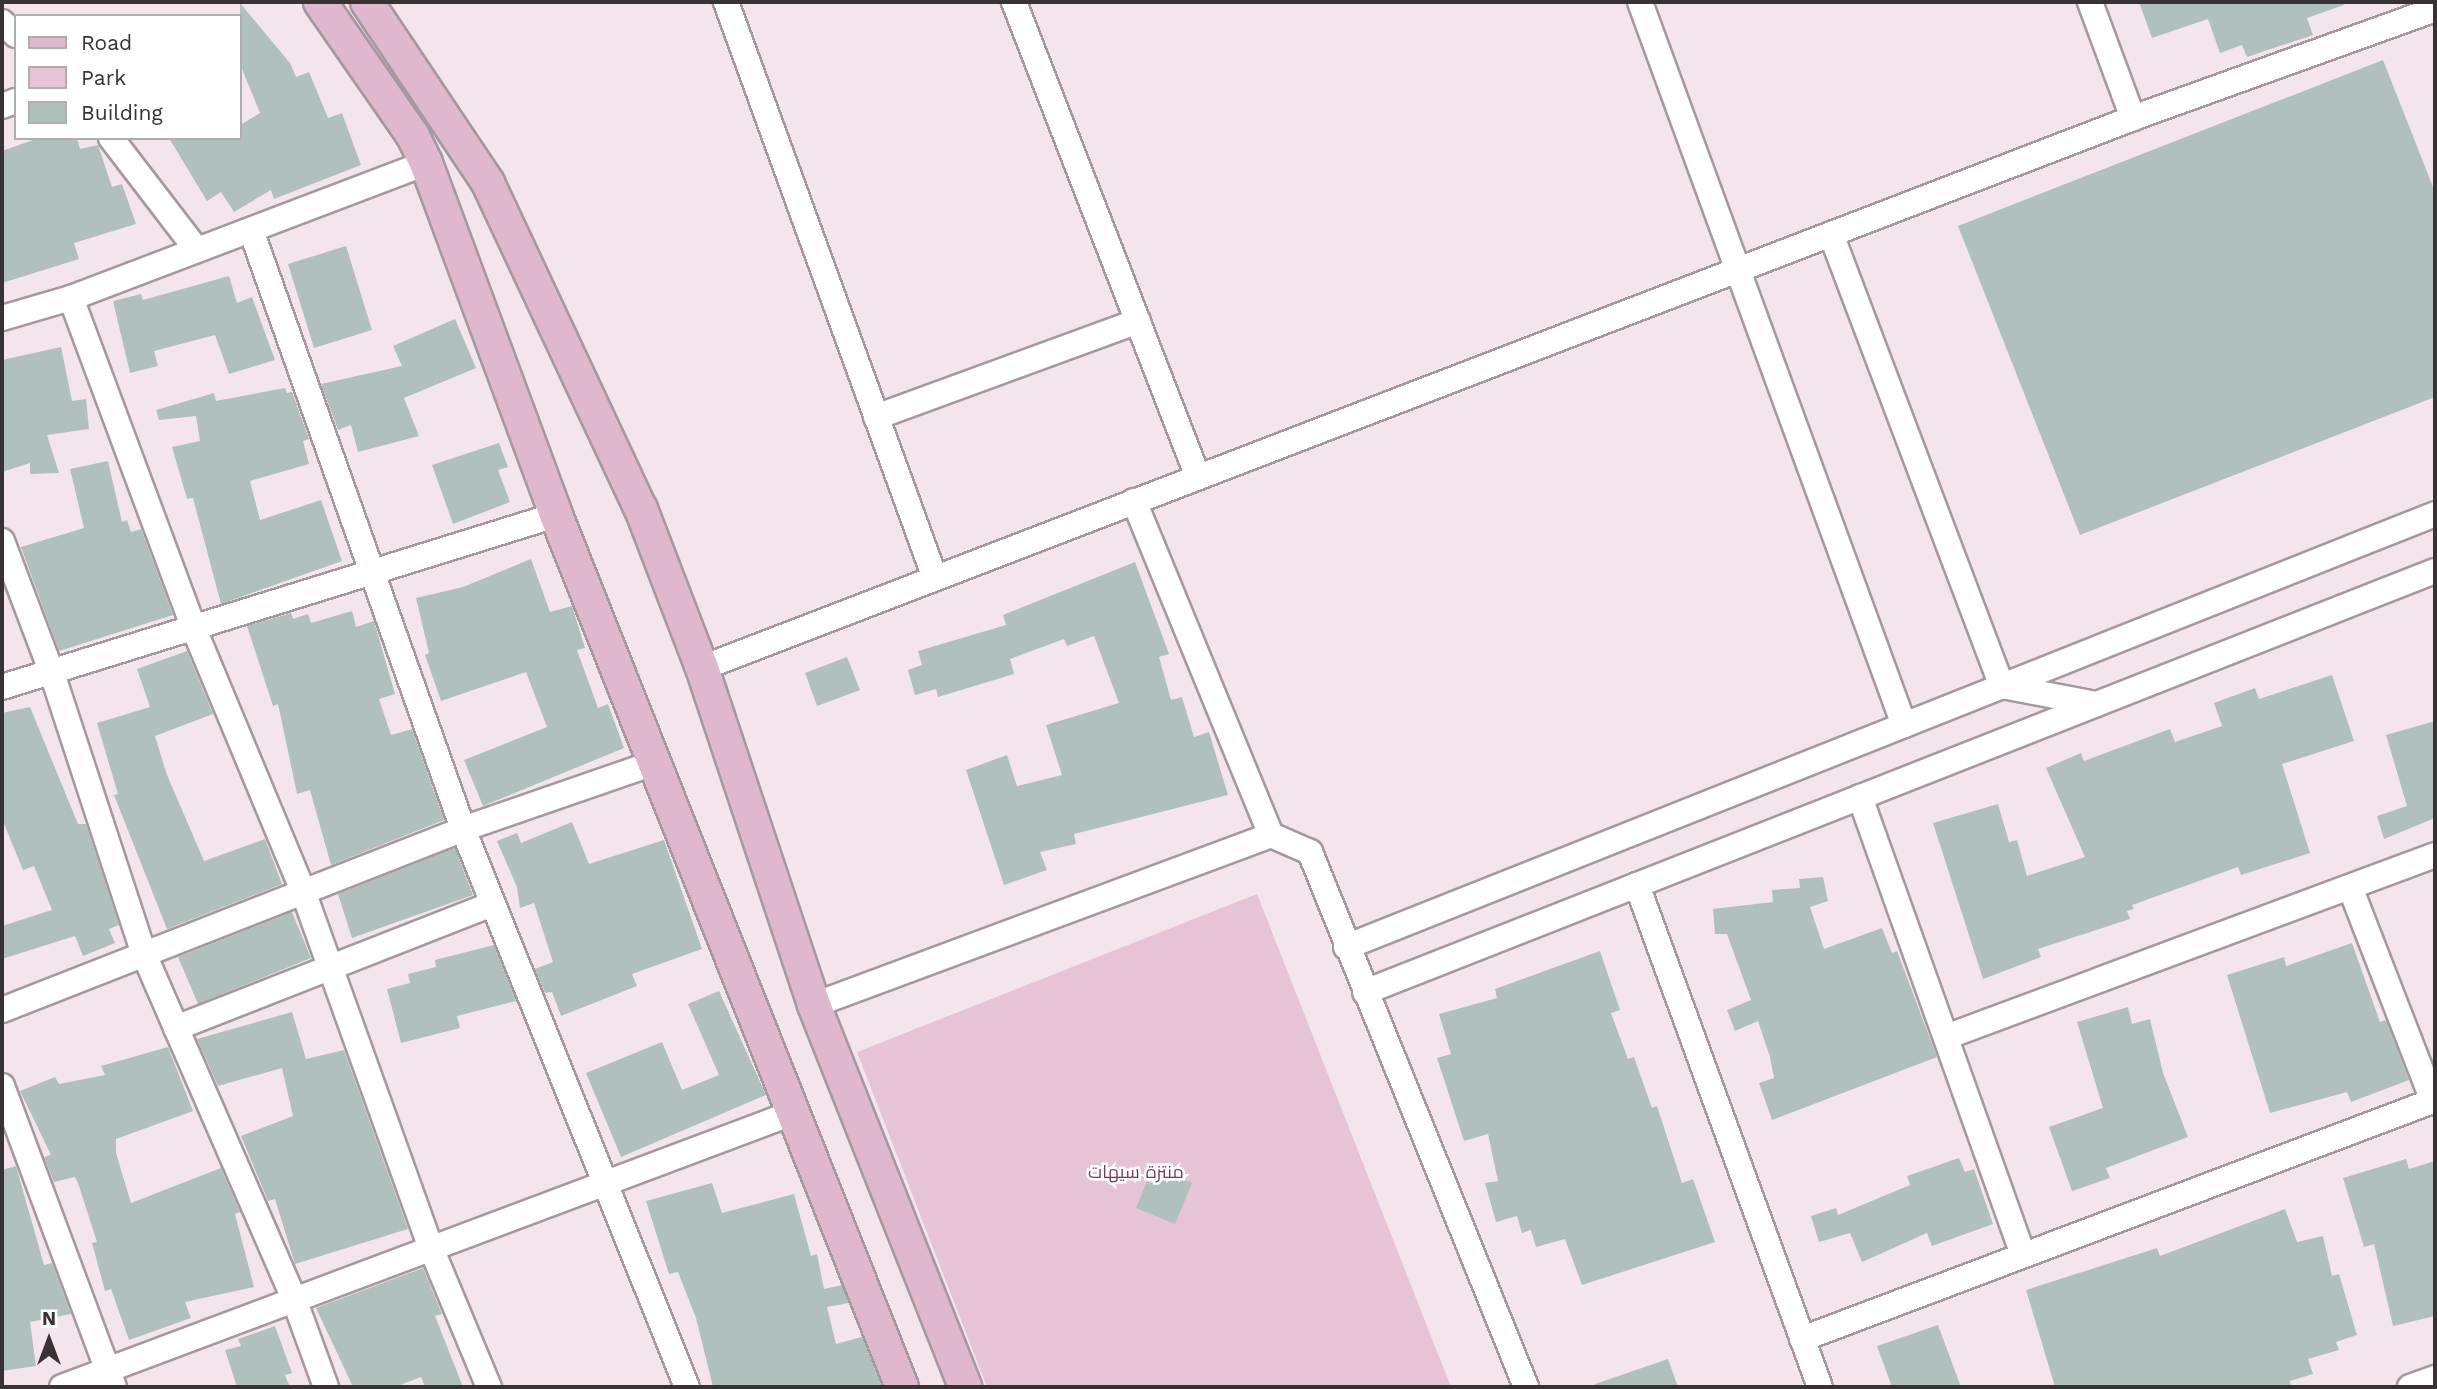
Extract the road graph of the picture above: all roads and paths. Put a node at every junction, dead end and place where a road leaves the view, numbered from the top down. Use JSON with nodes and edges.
{"nodes":[{"id":1,"x":320,"y":2,"type":"edge"},
{"id":2,"x":366,"y":2,"type":"edge"},
{"id":3,"x":726,"y":2,"type":"edge"},
{"id":4,"x":1014,"y":2,"type":"edge"},
{"id":5,"x":1640,"y":2,"type":"edge"},
{"id":6,"x":2090,"y":2,"type":"edge"},
{"id":7,"x":2435,"y":9,"type":"edge"},
{"id":8,"x":2133,"y":118,"type":"junction"},
{"id":9,"x":113,"y":140,"type":"edge"},
{"id":10,"x":426,"y":163,"type":"junction"},
{"id":11,"x":251,"y":230,"type":"junction"},
{"id":12,"x":1831,"y":234,"type":"junction"},
{"id":13,"x":197,"y":250,"type":"junction"},
{"id":14,"x":1736,"y":270,"type":"junction"},
{"id":15,"x":71,"y":298,"type":"junction"},
{"id":16,"x":2,"y":318,"type":"edge"},
{"id":17,"x":1138,"y":321,"type":"junction"},
{"id":18,"x":876,"y":417,"type":"junction"},
{"id":19,"x":1198,"y":477,"type":"junction"},
{"id":20,"x":1134,"y":502,"type":"junction"},
{"id":21,"x":2435,"y":514,"type":"edge"},
{"id":22,"x":556,"y":515,"type":"junction"},
{"id":23,"x":2,"y":541,"type":"edge"},
{"id":24,"x":2435,"y":571,"type":"edge"},
{"id":25,"x":373,"y":572,"type":"junction"},
{"id":26,"x":935,"y":578,"type":"junction"},
{"id":27,"x":194,"y":629,"type":"junction"},
{"id":28,"x":702,"y":668,"type":"junction"},
{"id":29,"x":52,"y":673,"type":"junction"},
{"id":30,"x":2002,"y":686,"type":"junction"},
{"id":31,"x":2,"y":687,"type":"edge"},
{"id":32,"x":2096,"y":704,"type":"junction"},
{"id":33,"x":1903,"y":725,"type":"junction"},
{"id":34,"x":656,"y":762,"type":"junction"},
{"id":35,"x":1860,"y":797,"type":"junction"},
{"id":36,"x":463,"y":829,"type":"junction"},
{"id":37,"x":1271,"y":835,"type":"junction"},
{"id":38,"x":2435,"y":855,"type":"edge"},
{"id":39,"x":1637,"y":885,"type":"junction"},
{"id":40,"x":2350,"y":887,"type":"junction"},
{"id":41,"x":303,"y":891,"type":"junction"},
{"id":42,"x":493,"y":904,"type":"junction"},
{"id":43,"x":1346,"y":947,"type":"junction"},
{"id":44,"x":144,"y":954,"type":"junction"},
{"id":45,"x":330,"y":966,"type":"junction"},
{"id":46,"x":1365,"y":992,"type":"junction"},
{"id":47,"x":814,"y":1005,"type":"junction"},
{"id":48,"x":2,"y":1010,"type":"edge"},
{"id":49,"x":176,"y":1028,"type":"junction"},
{"id":50,"x":1946,"y":1037,"type":"junction"},
{"id":51,"x":2,"y":1086,"type":"edge"},
{"id":52,"x":2434,"y":1101,"type":"edge"},
{"id":53,"x":790,"y":1114,"type":"junction"},
{"id":54,"x":604,"y":1182,"type":"junction"},
{"id":55,"x":431,"y":1248,"type":"junction"},
{"id":56,"x":2024,"y":1255,"type":"junction"},
{"id":57,"x":294,"y":1300,"type":"junction"},
{"id":58,"x":1802,"y":1339,"type":"junction"},
{"id":59,"x":2435,"y":1378,"type":"edge"},
{"id":60,"x":111,"y":1379,"type":"edge"},
{"id":61,"x":62,"y":1387,"type":"edge"},
{"id":62,"x":326,"y":1387,"type":"edge"},
{"id":63,"x":489,"y":1387,"type":"edge"},
{"id":64,"x":687,"y":1387,"type":"edge"},
{"id":65,"x":902,"y":1387,"type":"edge"},
{"id":66,"x":965,"y":1387,"type":"edge"},
{"id":67,"x":1526,"y":1387,"type":"edge"},
{"id":68,"x":1820,"y":1387,"type":"edge"},
{"id":69,"x":2410,"y":1387,"type":"edge"}],
"edges":[{"from":1,"to":10,"type":"main road"},
{"from":2,"to":28,"type":"main road"},
{"from":3,"to":18,"type":"street"},
{"from":4,"to":17,"type":"street"},
{"from":5,"to":14,"type":"street"},
{"from":6,"to":8,"type":"street"},
{"from":7,"to":8,"type":"street"},
{"from":8,"to":12,"type":"street"},
{"from":9,"to":13,"type":"street"},
{"from":10,"to":11,"type":"street"},
{"from":10,"to":22,"type":"main road"},
{"from":11,"to":13,"type":"street"},
{"from":11,"to":25,"type":"street"},
{"from":12,"to":14,"type":"street"},
{"from":12,"to":30,"type":"street"},
{"from":13,"to":15,"type":"street"},
{"from":14,"to":19,"type":"street"},
{"from":14,"to":33,"type":"street"},
{"from":15,"to":16,"type":"street"},
{"from":15,"to":27,"type":"street"},
{"from":17,"to":18,"type":"street"},
{"from":17,"to":19,"type":"street"},
{"from":18,"to":26,"type":"street"},
{"from":19,"to":20,"type":"street"},
{"from":20,"to":26,"type":"street"},
{"from":20,"to":37,"type":"street"},
{"from":21,"to":30,"type":"street"},
{"from":22,"to":25,"type":"street"},
{"from":22,"to":34,"type":"main road"},
{"from":23,"to":29,"type":"street"},
{"from":24,"to":32,"type":"street"},
{"from":25,"to":27,"type":"street"},
{"from":25,"to":36,"type":"street"},
{"from":26,"to":28,"type":"street"},
{"from":27,"to":29,"type":"street"},
{"from":27,"to":41,"type":"street"},
{"from":28,"to":47,"type":"main road"},
{"from":29,"to":31,"type":"street"},
{"from":29,"to":44,"type":"street"},
{"from":30,"to":32,"type":"street"},
{"from":30,"to":33,"type":"street"},
{"from":32,"to":35,"type":"street"},
{"from":33,"to":43,"type":"street"},
{"from":34,"to":36,"type":"street"},
{"from":34,"to":53,"type":"main road"},
{"from":35,"to":39,"type":"street"},
{"from":35,"to":50,"type":"street"},
{"from":36,"to":41,"type":"street"},
{"from":36,"to":42,"type":"street"},
{"from":37,"to":43,"type":"street"},
{"from":37,"to":47,"type":"street"},
{"from":38,"to":40,"type":"street"},
{"from":39,"to":46,"type":"street"},
{"from":39,"to":58,"type":"street"},
{"from":40,"to":50,"type":"street"},
{"from":40,"to":52,"type":"street"},
{"from":41,"to":44,"type":"street"},
{"from":41,"to":45,"type":"street"},
{"from":42,"to":45,"type":"street"},
{"from":42,"to":54,"type":"street"},
{"from":43,"to":46,"type":"street"},
{"from":44,"to":48,"type":"street"},
{"from":44,"to":49,"type":"street"},
{"from":45,"to":49,"type":"street"},
{"from":45,"to":55,"type":"street"},
{"from":46,"to":67,"type":"street"},
{"from":47,"to":66,"type":"main road"},
{"from":49,"to":57,"type":"street"},
{"from":50,"to":56,"type":"street"},
{"from":51,"to":60,"type":"street"},
{"from":52,"to":56,"type":"street"},
{"from":53,"to":54,"type":"street"},
{"from":53,"to":65,"type":"main road"},
{"from":54,"to":55,"type":"street"},
{"from":54,"to":64,"type":"street"},
{"from":55,"to":57,"type":"street"},
{"from":55,"to":63,"type":"street"},
{"from":56,"to":58,"type":"street"},
{"from":57,"to":60,"type":"street"},
{"from":57,"to":62,"type":"street"},
{"from":58,"to":68,"type":"street"},
{"from":59,"to":69,"type":"street"},
{"from":60,"to":61,"type":"street"}]}
